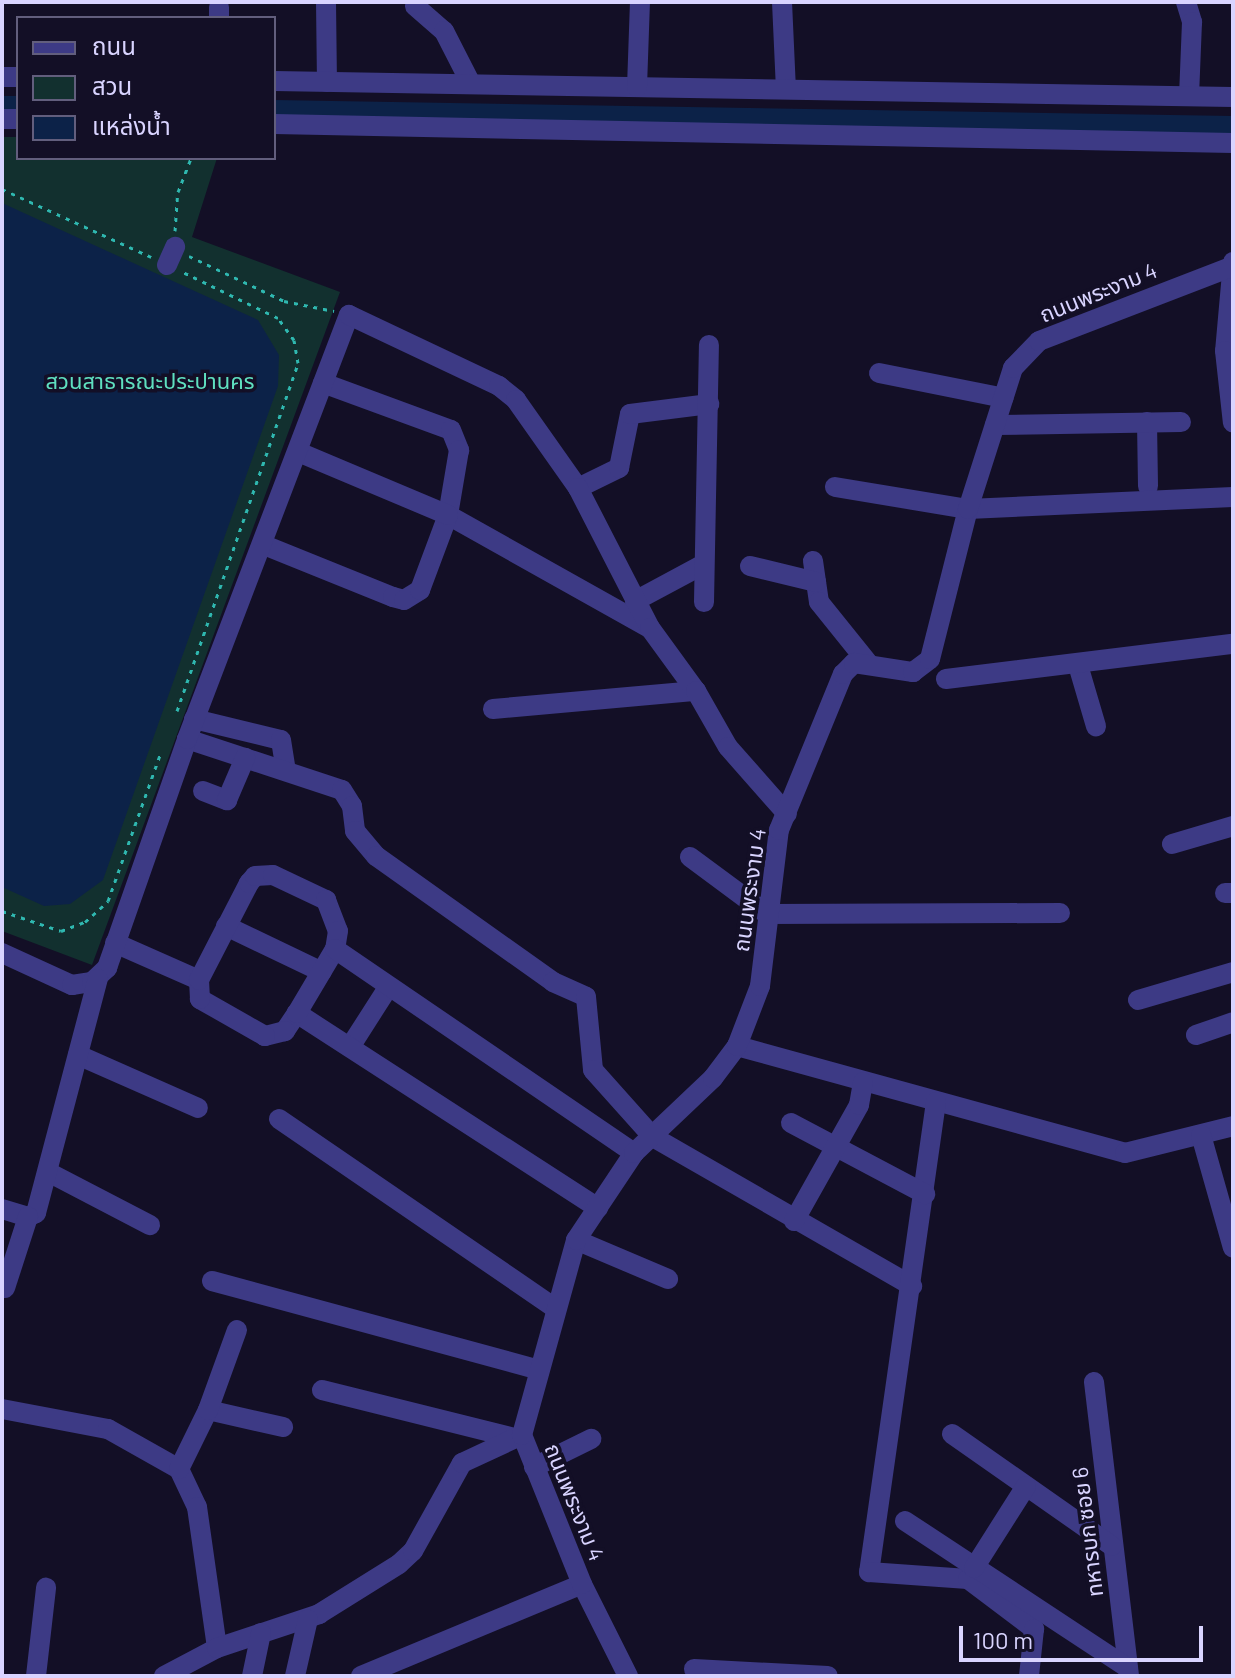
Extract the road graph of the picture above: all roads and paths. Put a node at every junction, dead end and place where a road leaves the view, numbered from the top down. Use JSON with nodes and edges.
{"nodes":[{"id":1,"x":326,"y":2,"type":"edge"},
{"id":2,"x":640,"y":2,"type":"edge"},
{"id":3,"x":782,"y":2,"type":"edge"},
{"id":4,"x":1186,"y":2,"type":"edge"},
{"id":5,"x":415,"y":6,"type":"dead end"},
{"id":6,"x":276,"y":81,"type":"edge"},
{"id":7,"x":327,"y":82,"type":"junction"},
{"id":8,"x":471,"y":84,"type":"junction"},
{"id":9,"x":637,"y":87,"type":"junction"},
{"id":10,"x":786,"y":89,"type":"junction"},
{"id":11,"x":1189,"y":96,"type":"junction"},
{"id":12,"x":1233,"y":97,"type":"edge"},
{"id":13,"x":276,"y":124,"type":"edge"},
{"id":14,"x":1233,"y":143,"type":"edge"},
{"id":15,"x":190,"y":160,"type":"edge"},
{"id":16,"x":2,"y":189,"type":"edge"},
{"id":17,"x":171,"y":256,"type":"junction"},
{"id":18,"x":1232,"y":265,"type":"edge"},
{"id":19,"x":349,"y":315,"type":"junction"},
{"id":20,"x":1229,"y":328,"type":"edge"},
{"id":21,"x":709,"y":345,"type":"dead end"},
{"id":22,"x":879,"y":373,"type":"dead end"},
{"id":23,"x":323,"y":383,"type":"junction"},
{"id":24,"x":1004,"y":398,"type":"junction"},
{"id":25,"x":709,"y":404,"type":"junction"},
{"id":26,"x":1147,"y":422,"type":"junction"},
{"id":27,"x":1181,"y":422,"type":"dead end"},
{"id":28,"x":1233,"y":423,"type":"edge"},
{"id":29,"x":995,"y":425,"type":"junction"},
{"id":30,"x":298,"y":452,"type":"junction"},
{"id":31,"x":1148,"y":486,"type":"dead end"},
{"id":32,"x":835,"y":487,"type":"dead end"},
{"id":33,"x":578,"y":488,"type":"junction"},
{"id":34,"x":1233,"y":497,"type":"edge"},
{"id":35,"x":968,"y":509,"type":"junction"},
{"id":36,"x":448,"y":515,"type":"junction"},
{"id":37,"x":264,"y":545,"type":"junction"},
{"id":38,"x":704,"y":564,"type":"junction"},
{"id":39,"x":750,"y":566,"type":"dead end"},
{"id":40,"x":635,"y":601,"type":"junction"},
{"id":41,"x":704,"y":602,"type":"dead end"},
{"id":42,"x":650,"y":628,"type":"junction"},
{"id":43,"x":1233,"y":644,"type":"edge"},
{"id":44,"x":868,"y":663,"type":"junction"},
{"id":45,"x":1078,"y":665,"type":"junction"},
{"id":46,"x":946,"y":679,"type":"dead end"},
{"id":47,"x":696,"y":691,"type":"junction"},
{"id":48,"x":493,"y":709,"type":"dead end"},
{"id":49,"x":173,"y":721,"type":"dead end"},
{"id":50,"x":1096,"y":726,"type":"dead end"},
{"id":51,"x":190,"y":729,"type":"junction"},
{"id":52,"x":162,"y":751,"type":"dead end"},
{"id":53,"x":245,"y":758,"type":"junction"},
{"id":54,"x":286,"y":771,"type":"junction"},
{"id":55,"x":203,"y":791,"type":"dead end"},
{"id":56,"x":787,"y":814,"type":"junction"},
{"id":57,"x":1233,"y":826,"type":"edge"},
{"id":58,"x":1172,"y":844,"type":"dead end"},
{"id":59,"x":690,"y":857,"type":"dead end"},
{"id":60,"x":2,"y":911,"type":"edge"},
{"id":61,"x":1060,"y":913,"type":"dead end"},
{"id":62,"x":767,"y":914,"type":"junction"},
{"id":63,"x":226,"y":926,"type":"junction"},
{"id":64,"x":115,"y":943,"type":"junction"},
{"id":65,"x":335,"y":949,"type":"junction"},
{"id":66,"x":2,"y":953,"type":"edge"},
{"id":67,"x":322,"y":972,"type":"junction"},
{"id":68,"x":1233,"y":972,"type":"edge"},
{"id":69,"x":98,"y":979,"type":"junction"},
{"id":70,"x":199,"y":980,"type":"junction"},
{"id":71,"x":389,"y":986,"type":"junction"},
{"id":72,"x":1138,"y":1000,"type":"dead end"},
{"id":73,"x":297,"y":1013,"type":"junction"},
{"id":74,"x":1233,"y":1022,"type":"edge"},
{"id":75,"x":1196,"y":1035,"type":"dead end"},
{"id":76,"x":737,"y":1046,"type":"junction"},
{"id":77,"x":350,"y":1047,"type":"junction"},
{"id":78,"x":78,"y":1055,"type":"junction"},
{"id":79,"x":863,"y":1082,"type":"junction"},
{"id":80,"x":936,"y":1102,"type":"junction"},
{"id":81,"x":198,"y":1108,"type":"dead end"},
{"id":82,"x":279,"y":1119,"type":"dead end"},
{"id":83,"x":791,"y":1123,"type":"dead end"},
{"id":84,"x":1233,"y":1126,"type":"edge"},
{"id":85,"x":1201,"y":1135,"type":"junction"},
{"id":86,"x":653,"y":1137,"type":"junction"},
{"id":87,"x":836,"y":1147,"type":"junction"},
{"id":88,"x":634,"y":1153,"type":"junction"},
{"id":89,"x":48,"y":1172,"type":"junction"},
{"id":90,"x":925,"y":1194,"type":"junction"},
{"id":91,"x":598,"y":1208,"type":"junction"},
{"id":92,"x":2,"y":1209,"type":"edge"},
{"id":93,"x":28,"y":1217,"type":"junction"},
{"id":94,"x":794,"y":1221,"type":"junction"},
{"id":95,"x":150,"y":1225,"type":"dead end"},
{"id":96,"x":576,"y":1240,"type":"junction"},
{"id":97,"x":1233,"y":1248,"type":"edge"},
{"id":98,"x":668,"y":1279,"type":"dead end"},
{"id":99,"x":212,"y":1281,"type":"dead end"},
{"id":100,"x":912,"y":1286,"type":"junction"},
{"id":101,"x":5,"y":1288,"type":"dead end"},
{"id":102,"x":554,"y":1307,"type":"junction"},
{"id":103,"x":237,"y":1330,"type":"dead end"},
{"id":104,"x":537,"y":1369,"type":"junction"},
{"id":105,"x":1094,"y":1382,"type":"dead end"},
{"id":106,"x":322,"y":1390,"type":"dead end"},
{"id":107,"x":2,"y":1409,"type":"edge"},
{"id":108,"x":208,"y":1410,"type":"junction"},
{"id":109,"x":283,"y":1427,"type":"dead end"},
{"id":110,"x":952,"y":1434,"type":"dead end"},
{"id":111,"x":518,"y":1437,"type":"junction"},
{"id":112,"x":591,"y":1439,"type":"dead end"},
{"id":113,"x":534,"y":1467,"type":"junction"},
{"id":114,"x":179,"y":1469,"type":"junction"},
{"id":115,"x":1026,"y":1486,"type":"junction"},
{"id":116,"x":905,"y":1521,"type":"dead end"},
{"id":117,"x":1112,"y":1546,"type":"junction"},
{"id":118,"x":974,"y":1568,"type":"junction"},
{"id":119,"x":582,"y":1584,"type":"junction"},
{"id":120,"x":46,"y":1588,"type":"dead end"},
{"id":121,"x":308,"y":1619,"type":"junction"},
{"id":122,"x":261,"y":1633,"type":"junction"},
{"id":123,"x":217,"y":1648,"type":"junction"},
{"id":124,"x":694,"y":1669,"type":"dead end"},
{"id":125,"x":1128,"y":1672,"type":"edge"},
{"id":126,"x":36,"y":1676,"type":"edge"},
{"id":127,"x":164,"y":1676,"type":"edge"},
{"id":128,"x":252,"y":1676,"type":"edge"},
{"id":129,"x":295,"y":1676,"type":"edge"},
{"id":130,"x":361,"y":1676,"type":"edge"},
{"id":131,"x":628,"y":1676,"type":"edge"},
{"id":132,"x":828,"y":1676,"type":"edge"},
{"id":133,"x":1029,"y":1676,"type":"edge"}],
"edges":[{"from":1,"to":7,"type":"street"},
{"from":2,"to":9,"type":"street"},
{"from":3,"to":10,"type":"street"},
{"from":4,"to":11,"type":"street"},
{"from":5,"to":8,"type":"street"},
{"from":6,"to":7,"type":"street"},
{"from":7,"to":8,"type":"street"},
{"from":8,"to":9,"type":"street"},
{"from":9,"to":10,"type":"street"},
{"from":10,"to":11,"type":"street"},
{"from":11,"to":12,"type":"street"},
{"from":13,"to":14,"type":"street"},
{"from":15,"to":17,"type":"path"},
{"from":16,"to":17,"type":"path"},
{"from":17,"to":19,"type":"path"},
{"from":17,"to":49,"type":"path"},
{"from":18,"to":20,"type":"street"},
{"from":18,"to":24,"type":"street","name":"ถนนพระงาม 4"},
{"from":19,"to":23,"type":"street"},
{"from":19,"to":33,"type":"street"},
{"from":20,"to":28,"type":"street"},
{"from":21,"to":25,"type":"street"},
{"from":22,"to":24,"type":"street"},
{"from":23,"to":30,"type":"street"},
{"from":23,"to":36,"type":"street"},
{"from":24,"to":29,"type":"street","name":"ถนนพระงาม 4"},
{"from":25,"to":33,"type":"street"},
{"from":25,"to":38,"type":"street"},
{"from":26,"to":27,"type":"street"},
{"from":26,"to":29,"type":"street"},
{"from":26,"to":31,"type":"street"},
{"from":29,"to":35,"type":"street","name":"ถนนพระงาม 4"},
{"from":30,"to":36,"type":"street"},
{"from":30,"to":37,"type":"street"},
{"from":32,"to":35,"type":"street"},
{"from":33,"to":40,"type":"street"},
{"from":34,"to":35,"type":"street"},
{"from":35,"to":44,"type":"street","name":"ถนนพระงาม 4"},
{"from":36,"to":37,"type":"street"},
{"from":36,"to":42,"type":"street"},
{"from":37,"to":51,"type":"street"},
{"from":38,"to":40,"type":"street"},
{"from":38,"to":41,"type":"street"},
{"from":39,"to":44,"type":"street"},
{"from":40,"to":42,"type":"street"},
{"from":42,"to":47,"type":"street"},
{"from":43,"to":45,"type":"street"},
{"from":44,"to":56,"type":"street","name":"ถนนพระงาม 4"},
{"from":45,"to":46,"type":"street"},
{"from":45,"to":50,"type":"street"},
{"from":47,"to":48,"type":"street"},
{"from":47,"to":56,"type":"street"},
{"from":51,"to":53,"type":"street"},
{"from":51,"to":54,"type":"street"},
{"from":51,"to":64,"type":"street"},
{"from":52,"to":60,"type":"path"},
{"from":53,"to":54,"type":"street"},
{"from":53,"to":55,"type":"street"},
{"from":54,"to":86,"type":"street"},
{"from":56,"to":62,"type":"street","name":"ถนนพระงาม 4"},
{"from":57,"to":58,"type":"street"},
{"from":59,"to":62,"type":"street"},
{"from":61,"to":62,"type":"street"},
{"from":62,"to":76,"type":"street","name":"ถนนพระงาม 4"},
{"from":63,"to":65,"type":"street"},
{"from":63,"to":67,"type":"street"},
{"from":63,"to":70,"type":"street"},
{"from":64,"to":69,"type":"street"},
{"from":64,"to":70,"type":"street"},
{"from":65,"to":67,"type":"street"},
{"from":65,"to":71,"type":"street"},
{"from":66,"to":69,"type":"street"},
{"from":67,"to":73,"type":"street"},
{"from":68,"to":72,"type":"street"},
{"from":69,"to":78,"type":"street"},
{"from":70,"to":73,"type":"street"},
{"from":71,"to":77,"type":"street"},
{"from":71,"to":88,"type":"street"},
{"from":73,"to":77,"type":"street"},
{"from":74,"to":75,"type":"street"},
{"from":76,"to":79,"type":"street"},
{"from":76,"to":86,"type":"street","name":"ถนนพระงาม 4"},
{"from":77,"to":91,"type":"street"},
{"from":78,"to":81,"type":"street"},
{"from":78,"to":89,"type":"street"},
{"from":79,"to":80,"type":"street"},
{"from":79,"to":87,"type":"street"},
{"from":80,"to":85,"type":"street"},
{"from":80,"to":90,"type":"street"},
{"from":82,"to":102,"type":"street"},
{"from":83,"to":87,"type":"street"},
{"from":84,"to":85,"type":"street"},
{"from":85,"to":97,"type":"street"},
{"from":86,"to":88,"type":"street","name":"ถนนพระงาม 4"},
{"from":86,"to":94,"type":"street"},
{"from":87,"to":90,"type":"street"},
{"from":87,"to":94,"type":"street"},
{"from":88,"to":91,"type":"street","name":"ถนนพระงาม 4"},
{"from":89,"to":93,"type":"street"},
{"from":89,"to":95,"type":"street"},
{"from":90,"to":100,"type":"street"},
{"from":91,"to":96,"type":"street","name":"ถนนพระงาม 4"},
{"from":92,"to":93,"type":"street"},
{"from":93,"to":101,"type":"street"},
{"from":94,"to":100,"type":"street"},
{"from":96,"to":98,"type":"street"},
{"from":96,"to":102,"type":"street","name":"ถนนพระงาม 4"},
{"from":99,"to":104,"type":"street"},
{"from":100,"to":133,"type":"street"},
{"from":102,"to":104,"type":"street","name":"ถนนพระงาม 4"},
{"from":103,"to":108,"type":"street"},
{"from":104,"to":111,"type":"street","name":"ถนนพระงาม 4"},
{"from":105,"to":117,"type":"street","name":"ทหารบก ซอย 6"},
{"from":106,"to":111,"type":"street"},
{"from":107,"to":114,"type":"street"},
{"from":108,"to":109,"type":"street"},
{"from":108,"to":114,"type":"street"},
{"from":110,"to":115,"type":"street"},
{"from":111,"to":113,"type":"street","name":"ถนนพระงาม 4"},
{"from":111,"to":121,"type":"street"},
{"from":112,"to":113,"type":"street"},
{"from":113,"to":119,"type":"street","name":"ถนนพระงาม 4"},
{"from":114,"to":123,"type":"street"},
{"from":115,"to":117,"type":"street"},
{"from":115,"to":118,"type":"street"},
{"from":116,"to":118,"type":"street"},
{"from":117,"to":125,"type":"street","name":"ทหารบก ซอย 6"},
{"from":118,"to":125,"type":"street"},
{"from":119,"to":130,"type":"street"},
{"from":119,"to":131,"type":"street","name":"ถนนพระงาม 4"},
{"from":120,"to":126,"type":"street"},
{"from":121,"to":122,"type":"street"},
{"from":121,"to":129,"type":"street"},
{"from":122,"to":123,"type":"street"},
{"from":122,"to":128,"type":"street"},
{"from":123,"to":127,"type":"street"},
{"from":124,"to":132,"type":"street"}]}
